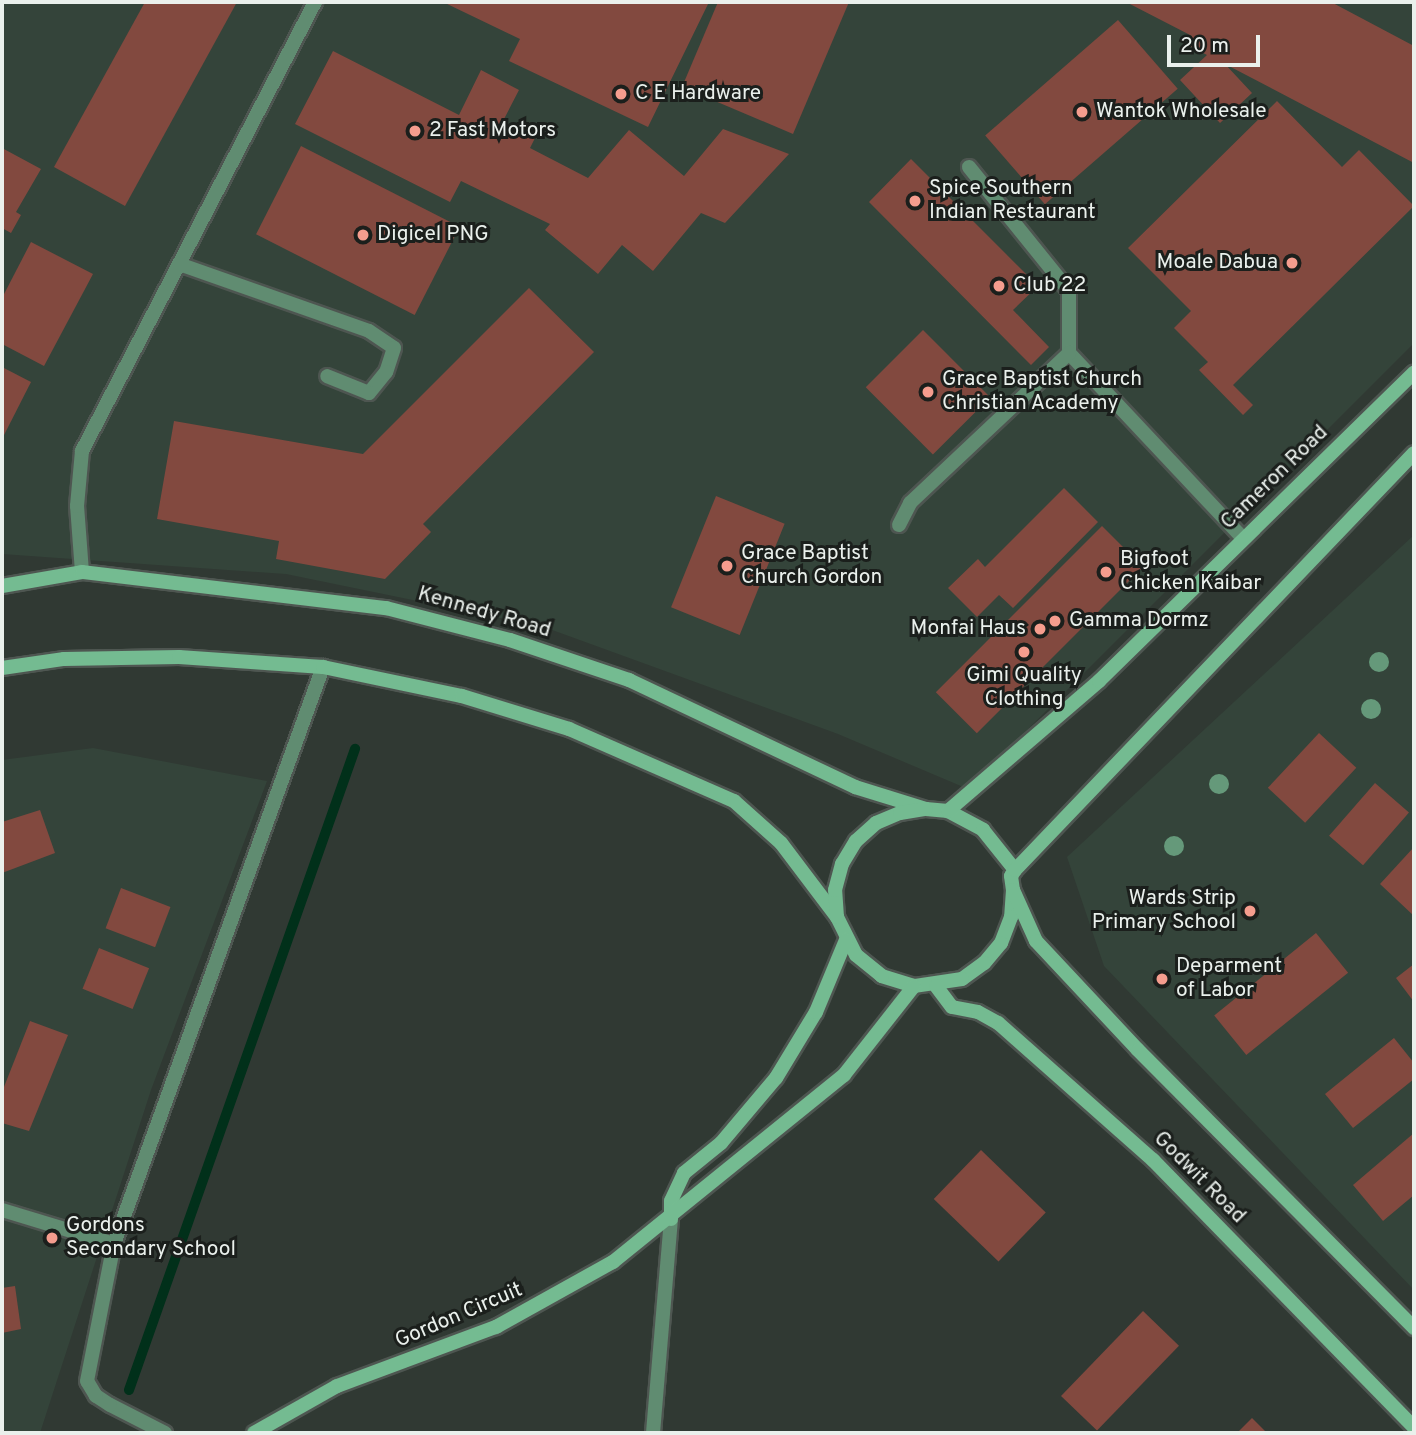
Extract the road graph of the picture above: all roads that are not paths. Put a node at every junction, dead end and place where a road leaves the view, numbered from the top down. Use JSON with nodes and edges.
{"nodes":[{"id":1,"x":315,"y":2,"type":"edge"},
{"id":2,"x":969,"y":167,"type":"dead end"},
{"id":3,"x":179,"y":264,"type":"junction"},
{"id":4,"x":1069,"y":353,"type":"junction"},
{"id":5,"x":1414,"y":373,"type":"edge"},
{"id":6,"x":327,"y":376,"type":"dead end"},
{"id":7,"x":1414,"y":453,"type":"edge"},
{"id":8,"x":899,"y":525,"type":"dead end"},
{"id":9,"x":1242,"y":538,"type":"junction"},
{"id":10,"x":82,"y":572,"type":"junction"},
{"id":11,"x":2,"y":586,"type":"edge"},
{"id":12,"x":323,"y":667,"type":"junction"},
{"id":13,"x":2,"y":668,"type":"edge"},
{"id":14,"x":926,"y":809,"type":"junction"},
{"id":15,"x":948,"y":811,"type":"junction"},
{"id":16,"x":1015,"y":870,"type":"junction"},
{"id":17,"x":1013,"y":890,"type":"junction"},
{"id":18,"x":837,"y":917,"type":"junction"},
{"id":19,"x":846,"y":940,"type":"junction"},
{"id":20,"x":914,"y":986,"type":"junction"},
{"id":21,"x":936,"y":986,"type":"junction"},
{"id":22,"x":2,"y":1211,"type":"edge"},
{"id":23,"x":671,"y":1219,"type":"junction"},
{"id":24,"x":114,"y":1244,"type":"junction"},
{"id":25,"x":1414,"y":1328,"type":"edge"},
{"id":26,"x":1414,"y":1427,"type":"edge"},
{"id":27,"x":165,"y":1433,"type":"edge"},
{"id":28,"x":254,"y":1433,"type":"edge"},
{"id":29,"x":653,"y":1433,"type":"edge"}],
"edges":[{"from":1,"to":3,"type":"street"},
{"from":2,"to":4,"type":"street"},
{"from":3,"to":6,"type":"street"},
{"from":3,"to":10,"type":"street"},
{"from":4,"to":8,"type":"street"},
{"from":4,"to":9,"type":"street"},
{"from":5,"to":9,"type":"main road","name":"Cameron Road"},
{"from":7,"to":16,"type":"main road"},
{"from":9,"to":15,"type":"main road","name":"Cameron Road"},
{"from":10,"to":11,"type":"main road","name":"Kennedy Road"},
{"from":10,"to":14,"type":"main road","name":"Kennedy Road"},
{"from":12,"to":13,"type":"main road"},
{"from":12,"to":18,"type":"main road"},
{"from":12,"to":24,"type":"street"},
{"from":14,"to":15,"type":"main road"},
{"from":14,"to":18,"type":"main road"},
{"from":15,"to":16,"type":"main road"},
{"from":16,"to":17,"type":"main road"},
{"from":17,"to":21,"type":"main road"},
{"from":17,"to":25,"type":"main road"},
{"from":18,"to":19,"type":"main road"},
{"from":19,"to":20,"type":"main road"},
{"from":19,"to":23,"type":"main road"},
{"from":20,"to":21,"type":"main road"},
{"from":20,"to":23,"type":"main road","name":"Gordon Circuit"},
{"from":21,"to":26,"type":"main road","name":"Godwit Road"},
{"from":22,"to":24,"type":"street"},
{"from":23,"to":28,"type":"main road","name":"Gordon Circuit"},
{"from":23,"to":29,"type":"street"},
{"from":24,"to":27,"type":"street"}]}
